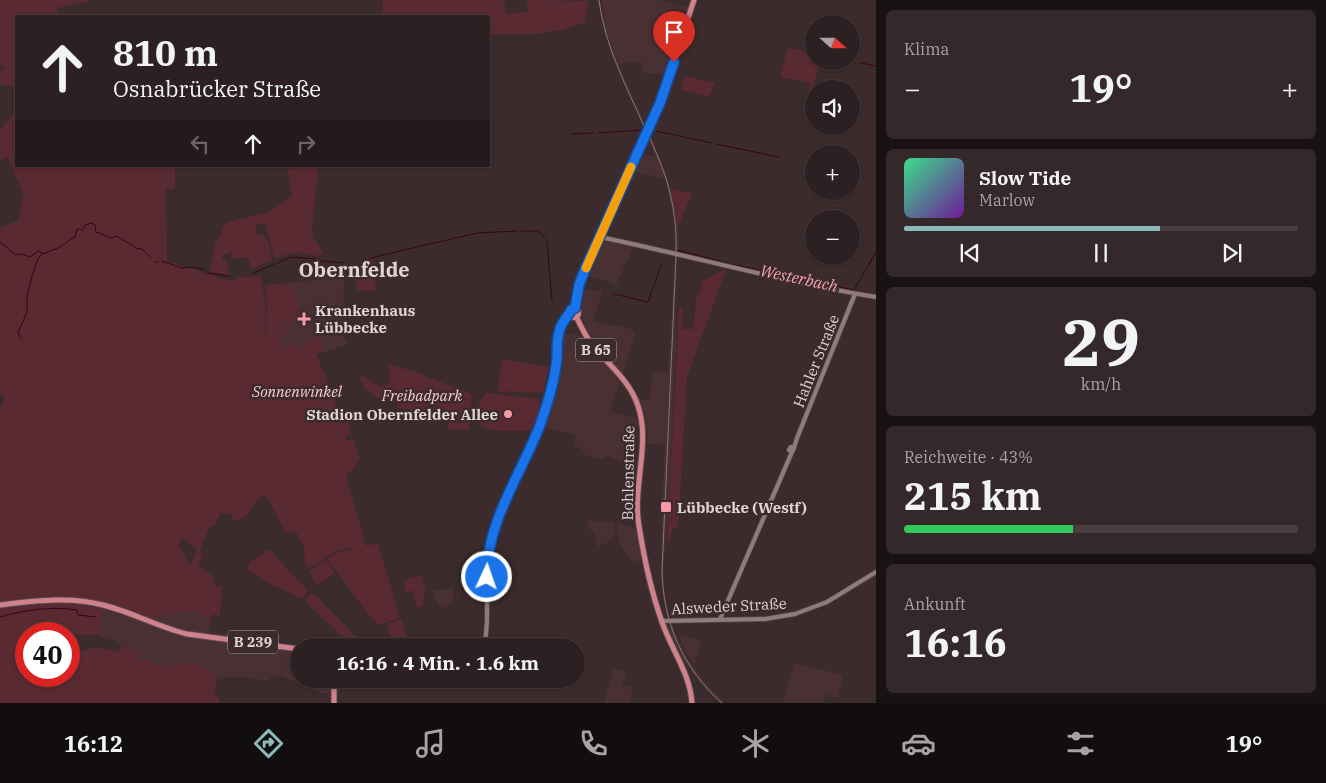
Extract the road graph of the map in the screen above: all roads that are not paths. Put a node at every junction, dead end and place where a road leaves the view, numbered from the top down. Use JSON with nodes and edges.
{"nodes":[{"id":1,"x":694,"y":0,"type":"edge"},
{"id":2,"x":600,"y":237,"type":"junction"},
{"id":3,"x":856,"y":294,"type":"junction"},
{"id":4,"x":876,"y":297,"type":"edge"},
{"id":5,"x":573,"y":315,"type":"junction"},
{"id":6,"x":876,"y":572,"type":"edge"},
{"id":7,"x":0,"y":605,"type":"edge"},
{"id":8,"x":720,"y":619,"type":"junction"},
{"id":9,"x":675,"y":620,"type":"junction"},
{"id":10,"x":661,"y":621,"type":"junction"},
{"id":11,"x":667,"y":635,"type":"junction"},
{"id":12,"x":485,"y":638,"type":"edge"},
{"id":13,"x":290,"y":647,"type":"edge"},
{"id":14,"x":334,"y":688,"type":"edge"},
{"id":15,"x":334,"y":703,"type":"edge"},
{"id":16,"x":692,"y":703,"type":"edge"}],
"edges":[{"from":1,"to":2,"type":"main road"},
{"from":2,"to":3,"type":"street"},
{"from":2,"to":5,"type":"main road"},
{"from":3,"to":4,"type":"street"},
{"from":3,"to":8,"type":"street","name":"Hahler Straße"},
{"from":5,"to":10,"type":"main road","name":"Bohlenstraße","number":"B 65"},
{"from":5,"to":12,"type":"street"},
{"from":6,"to":8,"type":"street","name":"Alsweder Straße"},
{"from":7,"to":13,"type":"main road","number":"B 239"},
{"from":8,"to":9,"type":"street","name":"Alsweder Straße"},
{"from":9,"to":10,"type":"street","name":"Alsweder Straße"},
{"from":9,"to":11,"type":"street"},
{"from":10,"to":11,"type":"main road","name":"Bohlenstraße","number":"B 65"},
{"from":11,"to":16,"type":"main road","name":"Bohlenstraße","number":"B 65"},
{"from":14,"to":15,"type":"main road"}]}
